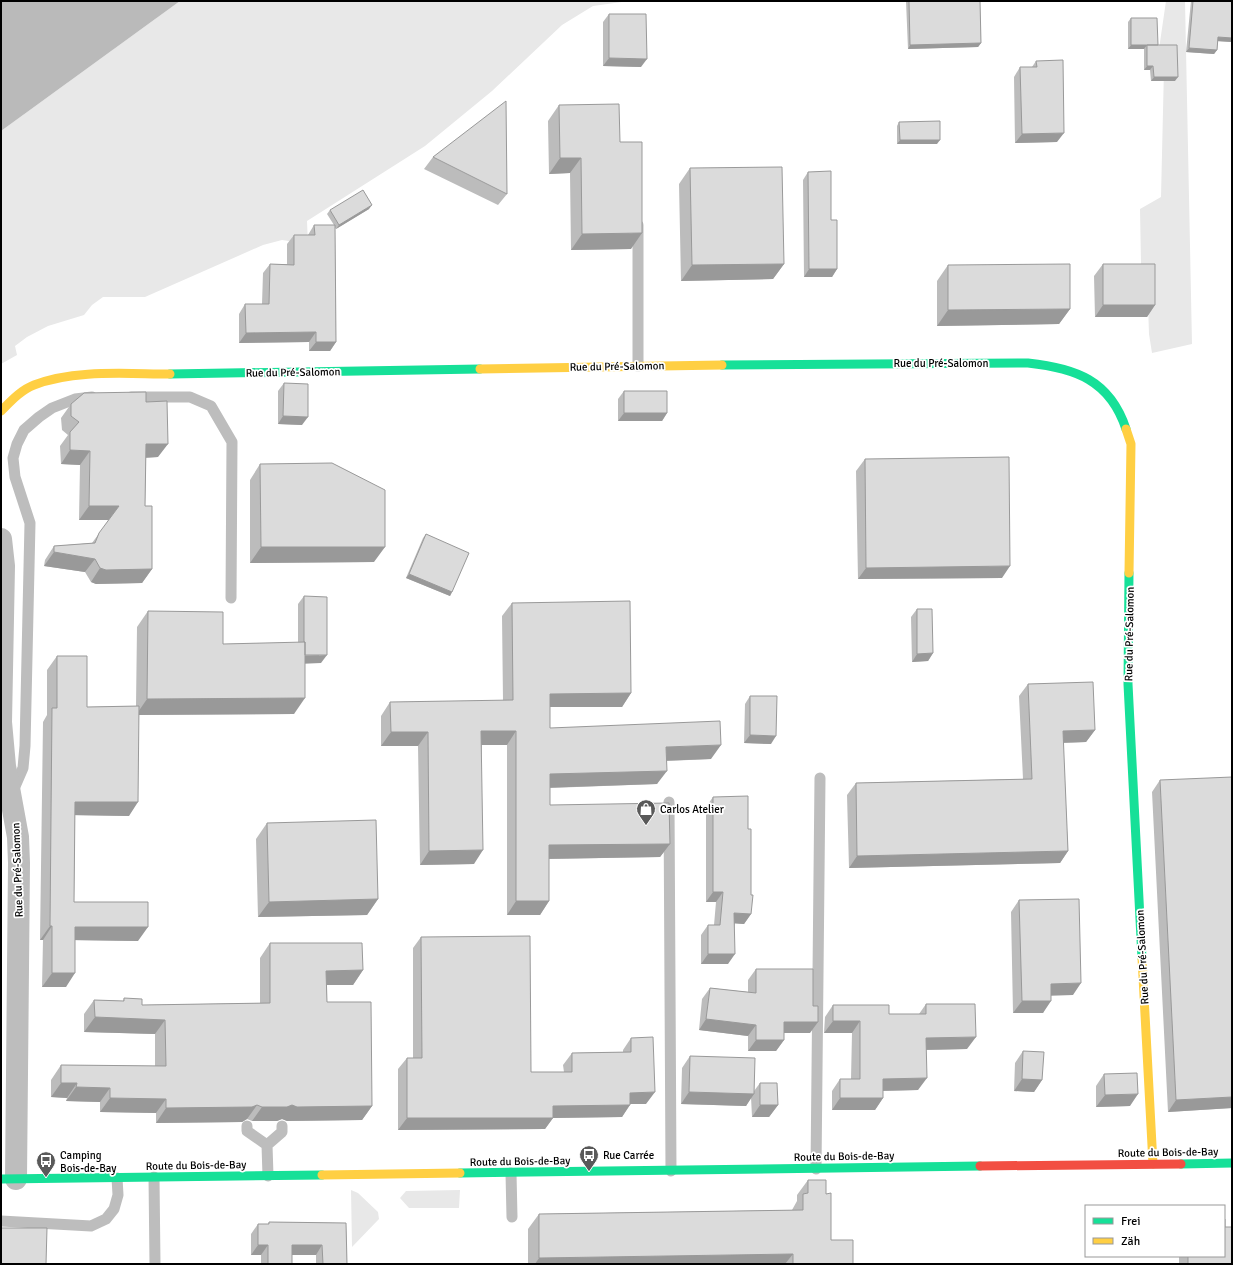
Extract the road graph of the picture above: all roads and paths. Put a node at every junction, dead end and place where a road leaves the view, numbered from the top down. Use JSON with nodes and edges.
{"nodes":[{"id":1,"x":638,"y":212,"type":"edge"},
{"id":2,"x":638,"y":366,"type":"junction"},
{"id":3,"x":102,"y":397,"type":"edge"},
{"id":4,"x":117,"y":397,"type":"edge"},
{"id":5,"x":1,"y":411,"type":"edge"},
{"id":6,"x":1,"y":539,"type":"edge"},
{"id":7,"x":231,"y":598,"type":"dead end"},
{"id":8,"x":1,"y":640,"type":"edge"},
{"id":9,"x":820,"y":778,"type":"dead end"},
{"id":10,"x":11,"y":795,"type":"junction"},
{"id":11,"x":669,"y":802,"type":"edge"},
{"id":12,"x":247,"y":1126,"type":"edge"},
{"id":13,"x":282,"y":1126,"type":"dead end"},
{"id":14,"x":267,"y":1145,"type":"junction"},
{"id":15,"x":1232,"y":1163,"type":"edge"},
{"id":16,"x":1153,"y":1164,"type":"junction"},
{"id":17,"x":816,"y":1169,"type":"junction"},
{"id":18,"x":671,"y":1171,"type":"junction"},
{"id":19,"x":511,"y":1173,"type":"junction"},
{"id":20,"x":268,"y":1176,"type":"junction"},
{"id":21,"x":154,"y":1177,"type":"junction"},
{"id":22,"x":117,"y":1178,"type":"junction"},
{"id":23,"x":9,"y":1179,"type":"edge"},
{"id":24,"x":512,"y":1218,"type":"dead end"},
{"id":25,"x":1,"y":1221,"type":"edge"},
{"id":26,"x":155,"y":1264,"type":"edge"}],
"edges":[{"from":1,"to":2,"type":"lane"},
{"from":2,"to":5,"type":"street","name":"Rue du Pré-Salomon"},
{"from":2,"to":16,"type":"street","name":"Rue du Pré-Salomon"},
{"from":3,"to":10,"type":"lane"},
{"from":4,"to":7,"type":"lane"},
{"from":6,"to":8,"type":"street","name":"Rue du Pré-Salomon"},
{"from":8,"to":10,"type":"street","name":"Rue du Pré-Salomon"},
{"from":9,"to":17,"type":"lane"},
{"from":10,"to":23,"type":"street","name":"Rue du Pré-Salomon"},
{"from":11,"to":18,"type":"lane"},
{"from":12,"to":14,"type":"lane"},
{"from":13,"to":14,"type":"lane"},
{"from":14,"to":20,"type":"lane"},
{"from":15,"to":16,"type":"street","name":"Route du Bois-de-Bay"},
{"from":16,"to":17,"type":"street","name":"Route du Bois-de-Bay"},
{"from":17,"to":18,"type":"street","name":"Route du Bois-de-Bay"},
{"from":18,"to":19,"type":"street","name":"Route du Bois-de-Bay"},
{"from":19,"to":20,"type":"street","name":"Route du Bois-de-Bay"},
{"from":19,"to":24,"type":"lane"},
{"from":20,"to":21,"type":"street","name":"Route du Bois-de-Bay"},
{"from":21,"to":22,"type":"street","name":"Route du Bois-de-Bay"},
{"from":21,"to":26,"type":"lane"},
{"from":22,"to":23,"type":"street","name":"Route du Bois-de-Bay"},
{"from":22,"to":25,"type":"lane"}]}
